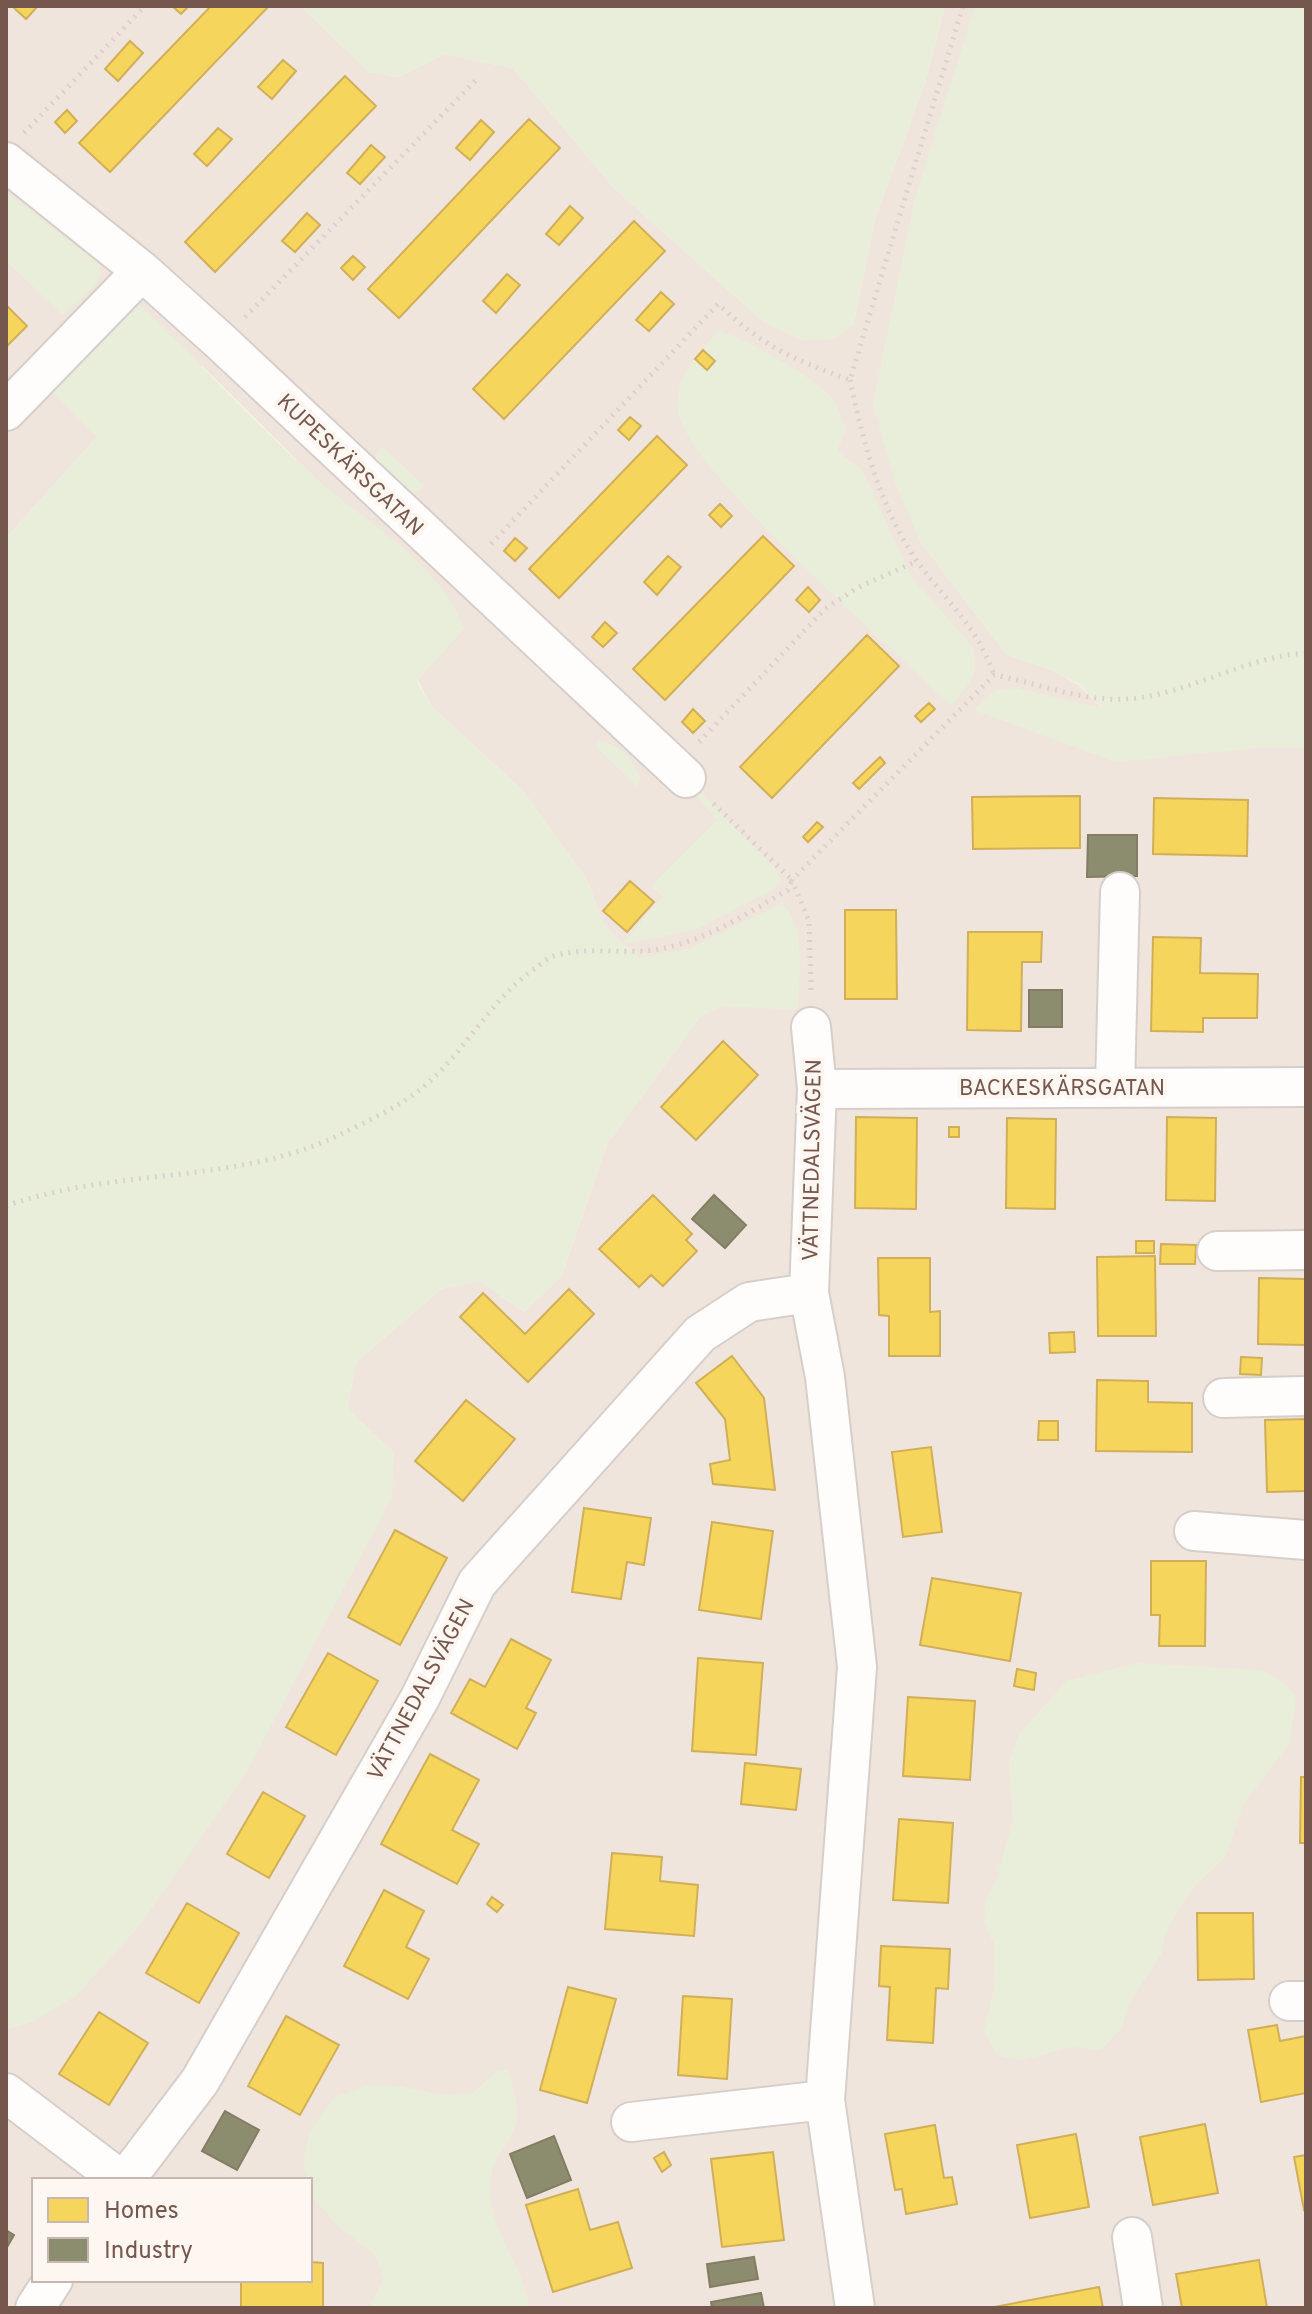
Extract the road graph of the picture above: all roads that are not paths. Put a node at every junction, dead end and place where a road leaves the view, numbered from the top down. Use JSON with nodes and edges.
{"nodes":[{"id":1,"x":11,"y":152,"type":"edge"},
{"id":2,"x":142,"y":271,"type":"junction"},
{"id":3,"x":6,"y":411,"type":"edge"},
{"id":4,"x":680,"y":772,"type":"road end"},
{"id":5,"x":1120,"y":892,"type":"dead end"},
{"id":6,"x":811,"y":1027,"type":"road end"},
{"id":7,"x":1115,"y":1086,"type":"junction"},
{"id":8,"x":1306,"y":1087,"type":"edge"},
{"id":9,"x":817,"y":1089,"type":"junction"},
{"id":10,"x":1306,"y":1250,"type":"edge"},
{"id":11,"x":1217,"y":1251,"type":"dead end"},
{"id":12,"x":809,"y":1293,"type":"junction"},
{"id":13,"x":1306,"y":1396,"type":"edge"},
{"id":14,"x":1223,"y":1398,"type":"dead end"},
{"id":15,"x":1194,"y":1531,"type":"dead end"},
{"id":16,"x":1306,"y":1540,"type":"edge"},
{"id":17,"x":6,"y":2093,"type":"edge"},
{"id":18,"x":825,"y":2100,"type":"junction"},
{"id":19,"x":631,"y":2122,"type":"dead end"},
{"id":20,"x":120,"y":2178,"type":"edge"},
{"id":21,"x":125,"y":2178,"type":"edge"},
{"id":22,"x":1132,"y":2237,"type":"dead end"},
{"id":23,"x":52,"y":2282,"type":"edge"},
{"id":24,"x":35,"y":2308,"type":"edge"},
{"id":25,"x":855,"y":2308,"type":"edge"},
{"id":26,"x":1143,"y":2308,"type":"edge"}],
"edges":[{"from":1,"to":2,"type":"street","name":"KUPESKÄRSGATAN"},
{"from":2,"to":3,"type":"street"},
{"from":2,"to":4,"type":"street","name":"KUPESKÄRSGATAN"},
{"from":5,"to":7,"type":"street"},
{"from":6,"to":9,"type":"street","name":"VÄTTNEDALSVÄGEN"},
{"from":7,"to":8,"type":"street","name":"BACKESKÄRSGATAN"},
{"from":7,"to":9,"type":"street","name":"BACKESKÄRSGATAN"},
{"from":9,"to":12,"type":"street","name":"VÄTTNEDALSVÄGEN"},
{"from":10,"to":11,"type":"street"},
{"from":12,"to":18,"type":"street","name":"VÄTTNEDALSVÄGEN"},
{"from":12,"to":21,"type":"street","name":"VÄTTNEDALSVÄGEN"},
{"from":13,"to":14,"type":"street"},
{"from":15,"to":16,"type":"street"},
{"from":17,"to":20,"type":"street"},
{"from":18,"to":19,"type":"street"},
{"from":18,"to":25,"type":"street","name":"VÄTTNEDALSVÄGEN"},
{"from":22,"to":26,"type":"street"},
{"from":23,"to":24,"type":"street"}]}
